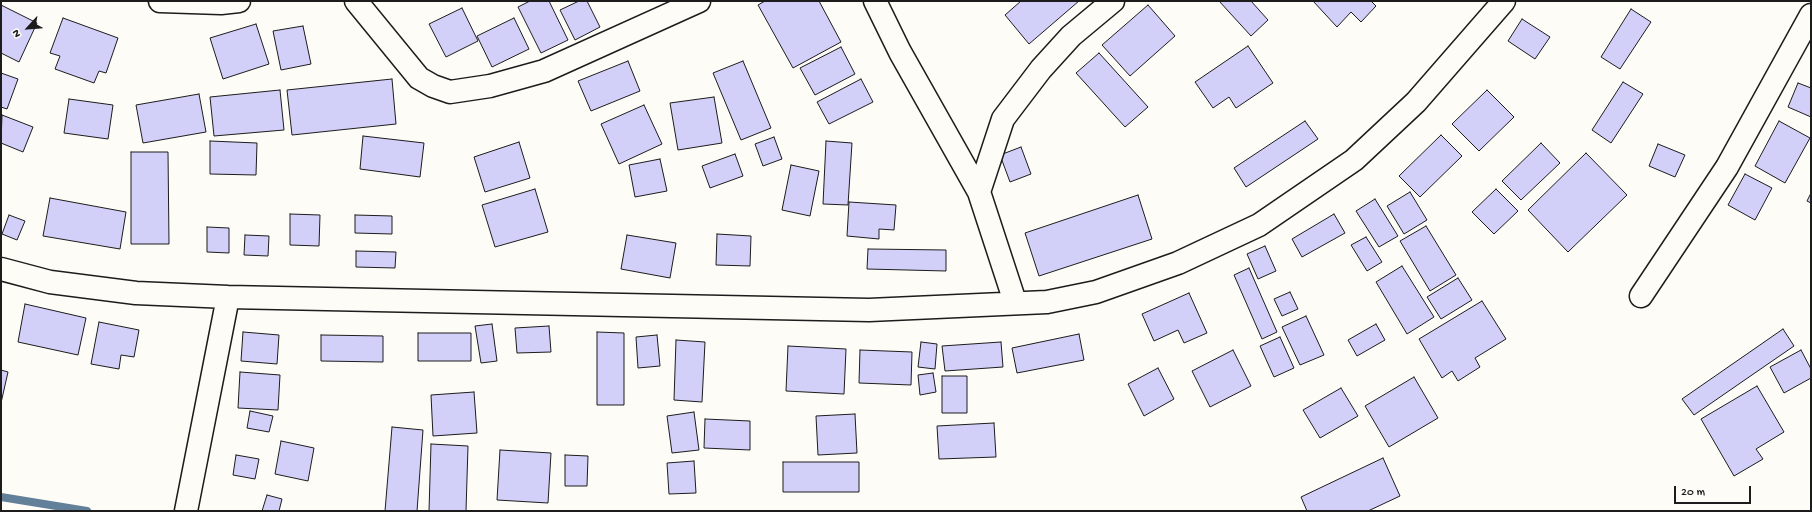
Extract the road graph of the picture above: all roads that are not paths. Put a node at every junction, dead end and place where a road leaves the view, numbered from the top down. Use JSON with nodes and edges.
{"nodes":[{"id":1,"x":160,"y":1,"type":"edge"},
{"id":2,"x":239,"y":1,"type":"edge"},
{"id":3,"x":356,"y":1,"type":"edge"},
{"id":4,"x":699,"y":1,"type":"edge"},
{"id":5,"x":875,"y":1,"type":"edge"},
{"id":6,"x":1113,"y":1,"type":"edge"},
{"id":7,"x":1504,"y":1,"type":"edge"},
{"id":8,"x":1811,"y":15,"type":"edge"},
{"id":9,"x":979,"y":192,"type":"junction"},
{"id":10,"x":1,"y":269,"type":"edge"},
{"id":11,"x":1641,"y":296,"type":"dead end"},
{"id":12,"x":228,"y":297,"type":"junction"},
{"id":13,"x":1015,"y":302,"type":"junction"},
{"id":14,"x":186,"y":511,"type":"edge"}],
"edges":[{"from":1,"to":2,"type":"street"},
{"from":3,"to":4,"type":"street"},
{"from":5,"to":9,"type":"street"},
{"from":6,"to":9,"type":"street"},
{"from":7,"to":13,"type":"street"},
{"from":8,"to":11,"type":"street"},
{"from":9,"to":13,"type":"street"},
{"from":10,"to":12,"type":"street"},
{"from":12,"to":13,"type":"street"},
{"from":12,"to":14,"type":"street"}]}
